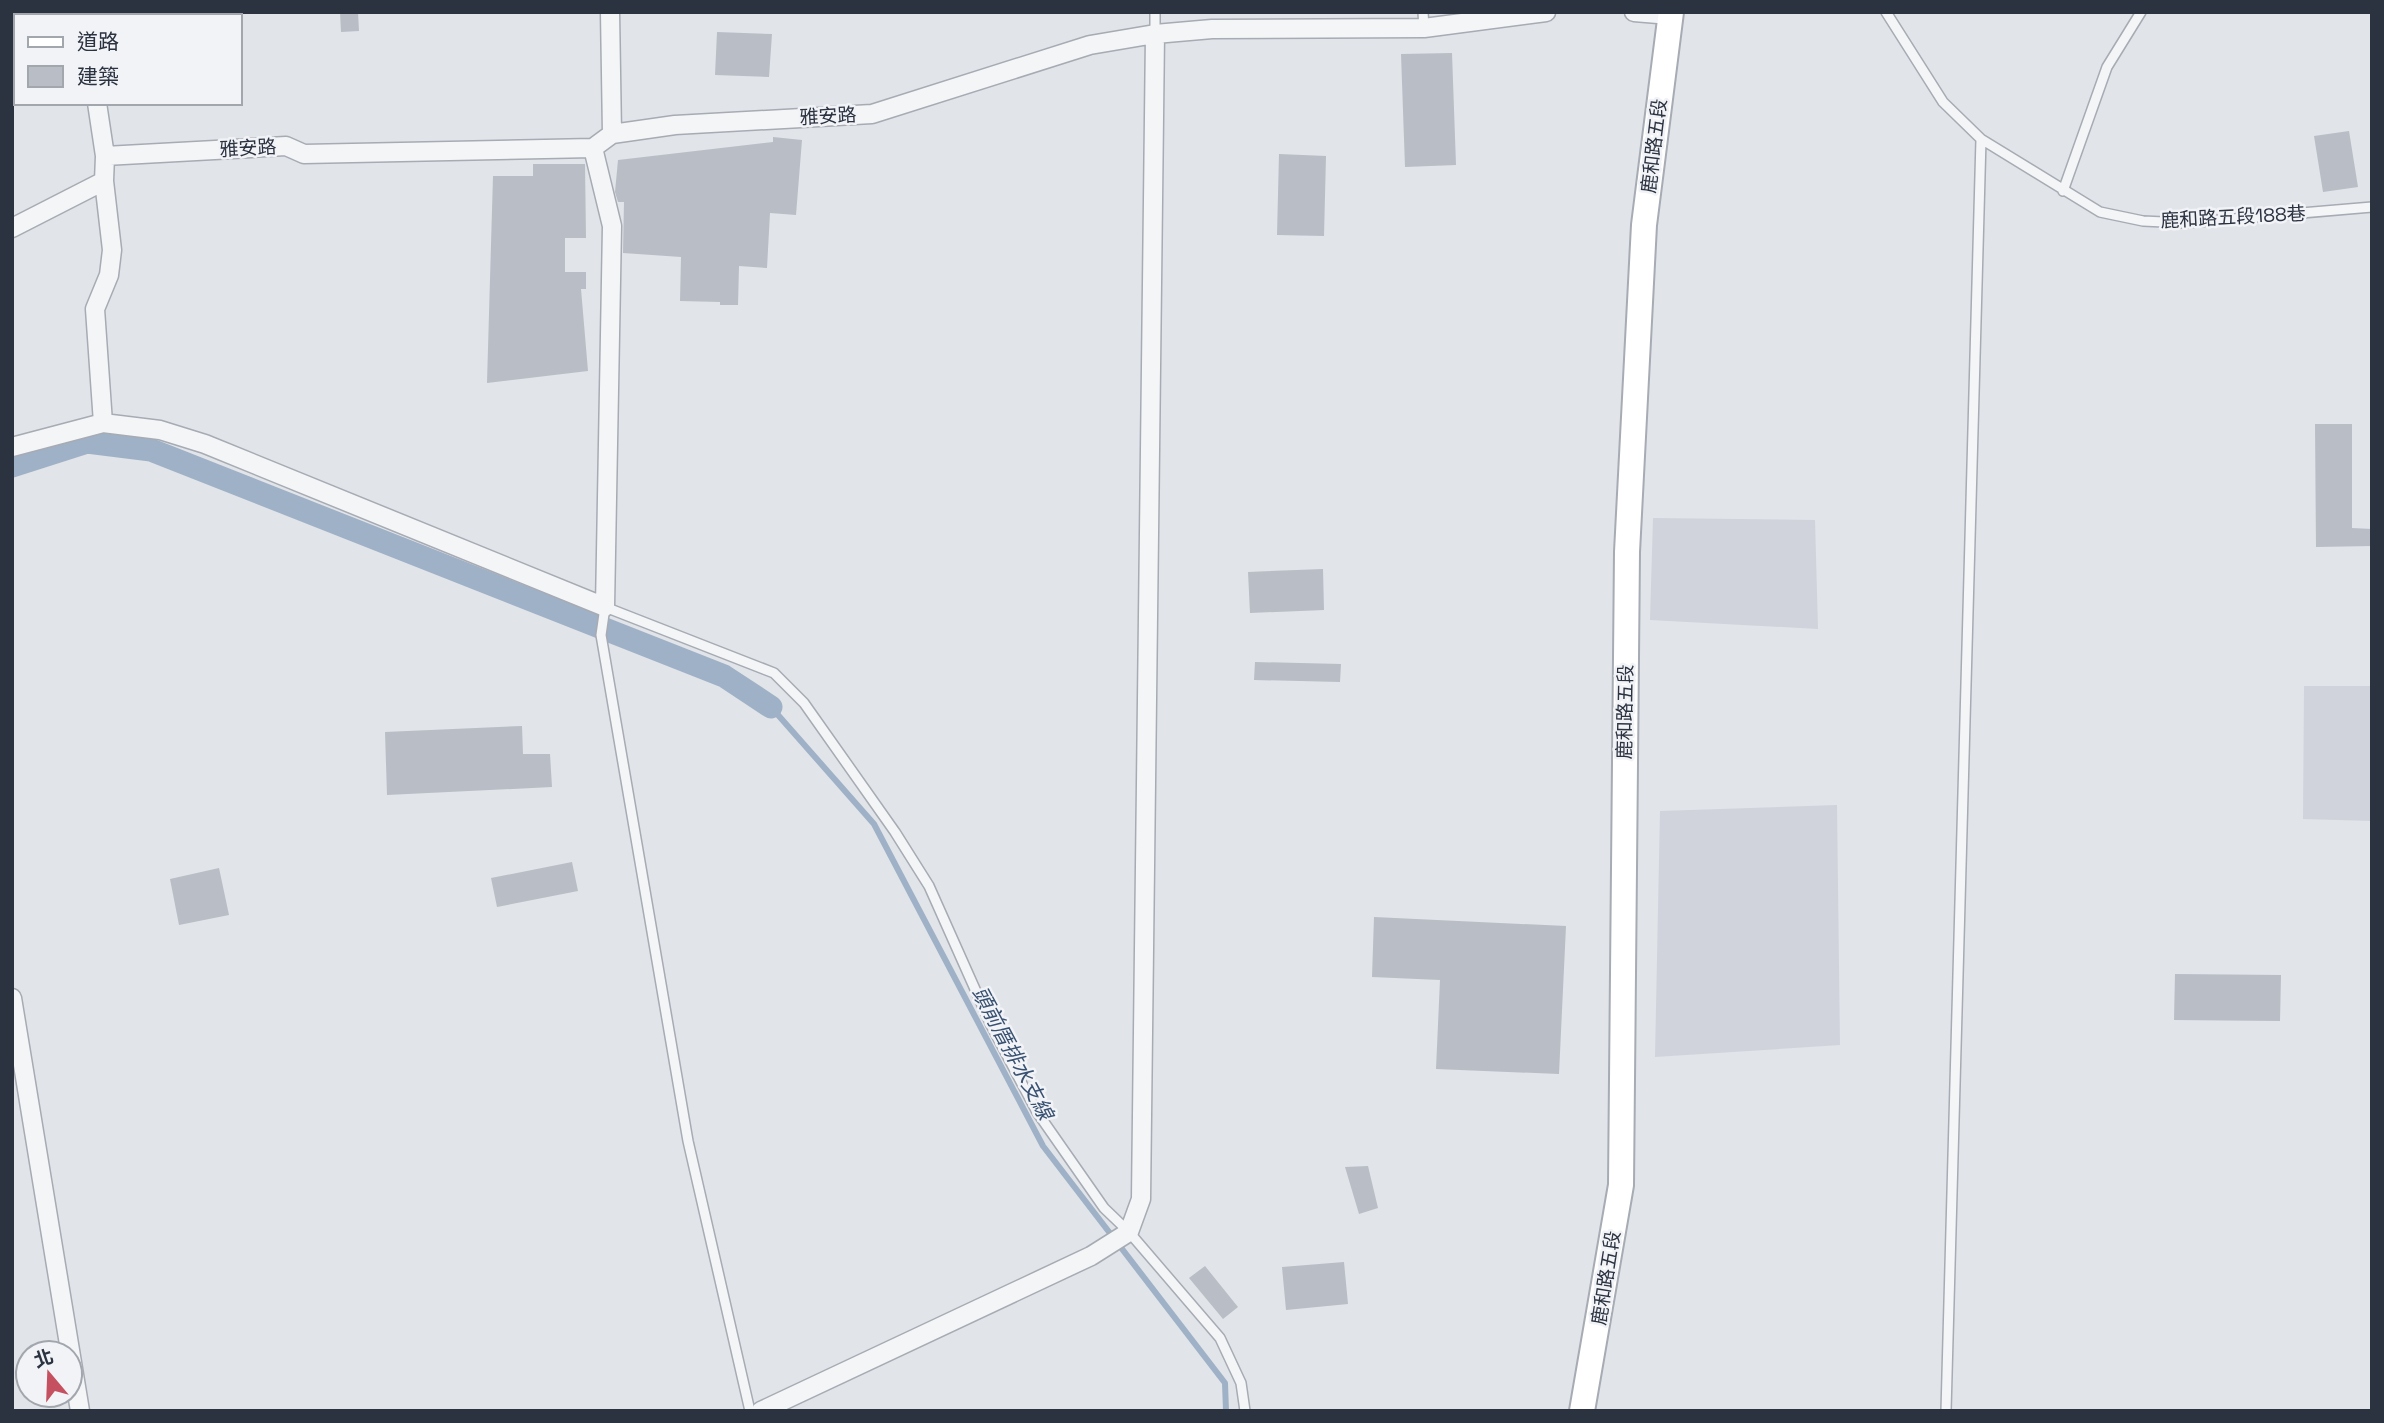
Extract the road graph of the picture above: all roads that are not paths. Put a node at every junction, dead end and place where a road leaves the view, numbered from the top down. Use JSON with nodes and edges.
{"nodes":[{"id":1,"x":610,"y":12,"type":"edge"},
{"id":2,"x":1155,"y":12,"type":"edge"},
{"id":3,"x":1546,"y":12,"type":"edge"},
{"id":4,"x":1634,"y":12,"type":"edge"},
{"id":5,"x":1886,"y":12,"type":"edge"},
{"id":6,"x":2141,"y":12,"type":"edge"},
{"id":7,"x":1670,"y":13,"type":"edge"},
{"id":8,"x":1423,"y":20,"type":"edge"},
{"id":9,"x":1155,"y":34,"type":"junction"},
{"id":10,"x":97,"y":105,"type":"edge"},
{"id":11,"x":612,"y":134,"type":"junction"},
{"id":12,"x":1981,"y":139,"type":"junction"},
{"id":13,"x":593,"y":148,"type":"junction"},
{"id":14,"x":105,"y":156,"type":"junction"},
{"id":15,"x":104,"y":181,"type":"junction"},
{"id":16,"x":2063,"y":191,"type":"junction"},
{"id":17,"x":2372,"y":207,"type":"edge"},
{"id":18,"x":12,"y":228,"type":"edge"},
{"id":19,"x":103,"y":423,"type":"junction"},
{"id":20,"x":12,"y":447,"type":"edge"},
{"id":21,"x":606,"y":607,"type":"junction"},
{"id":22,"x":12,"y":998,"type":"edge"},
{"id":23,"x":1129,"y":1232,"type":"junction"},
{"id":24,"x":80,"y":1411,"type":"edge"},
{"id":25,"x":750,"y":1411,"type":"edge"},
{"id":26,"x":761,"y":1411,"type":"edge"},
{"id":27,"x":1245,"y":1411,"type":"edge"},
{"id":28,"x":1582,"y":1411,"type":"edge"},
{"id":29,"x":1946,"y":1411,"type":"edge"}],
"edges":[{"from":1,"to":11,"type":"street"},
{"from":2,"to":9,"type":"lane"},
{"from":3,"to":8,"type":"street","name":"雅安路"},
{"from":4,"to":7,"type":"street"},
{"from":5,"to":12,"type":"lane","name":"鹿和路五段188巷"},
{"from":6,"to":16,"type":"lane"},
{"from":7,"to":28,"type":"main road","name":"鹿和路五段"},
{"from":8,"to":9,"type":"street","name":"雅安路"},
{"from":9,"to":11,"type":"street","name":"雅安路"},
{"from":9,"to":23,"type":"street"},
{"from":10,"to":14,"type":"street"},
{"from":11,"to":13,"type":"street","name":"雅安路"},
{"from":12,"to":16,"type":"lane","name":"鹿和路五段188巷"},
{"from":12,"to":29,"type":"lane"},
{"from":13,"to":14,"type":"street","name":"雅安路"},
{"from":13,"to":21,"type":"street"},
{"from":14,"to":15,"type":"street"},
{"from":15,"to":18,"type":"street"},
{"from":15,"to":19,"type":"street"},
{"from":16,"to":17,"type":"lane","name":"鹿和路五段188巷"},
{"from":19,"to":20,"type":"street"},
{"from":19,"to":21,"type":"street"},
{"from":21,"to":23,"type":"lane"},
{"from":21,"to":25,"type":"lane"},
{"from":22,"to":24,"type":"street"},
{"from":23,"to":26,"type":"street"},
{"from":23,"to":27,"type":"lane"}]}
